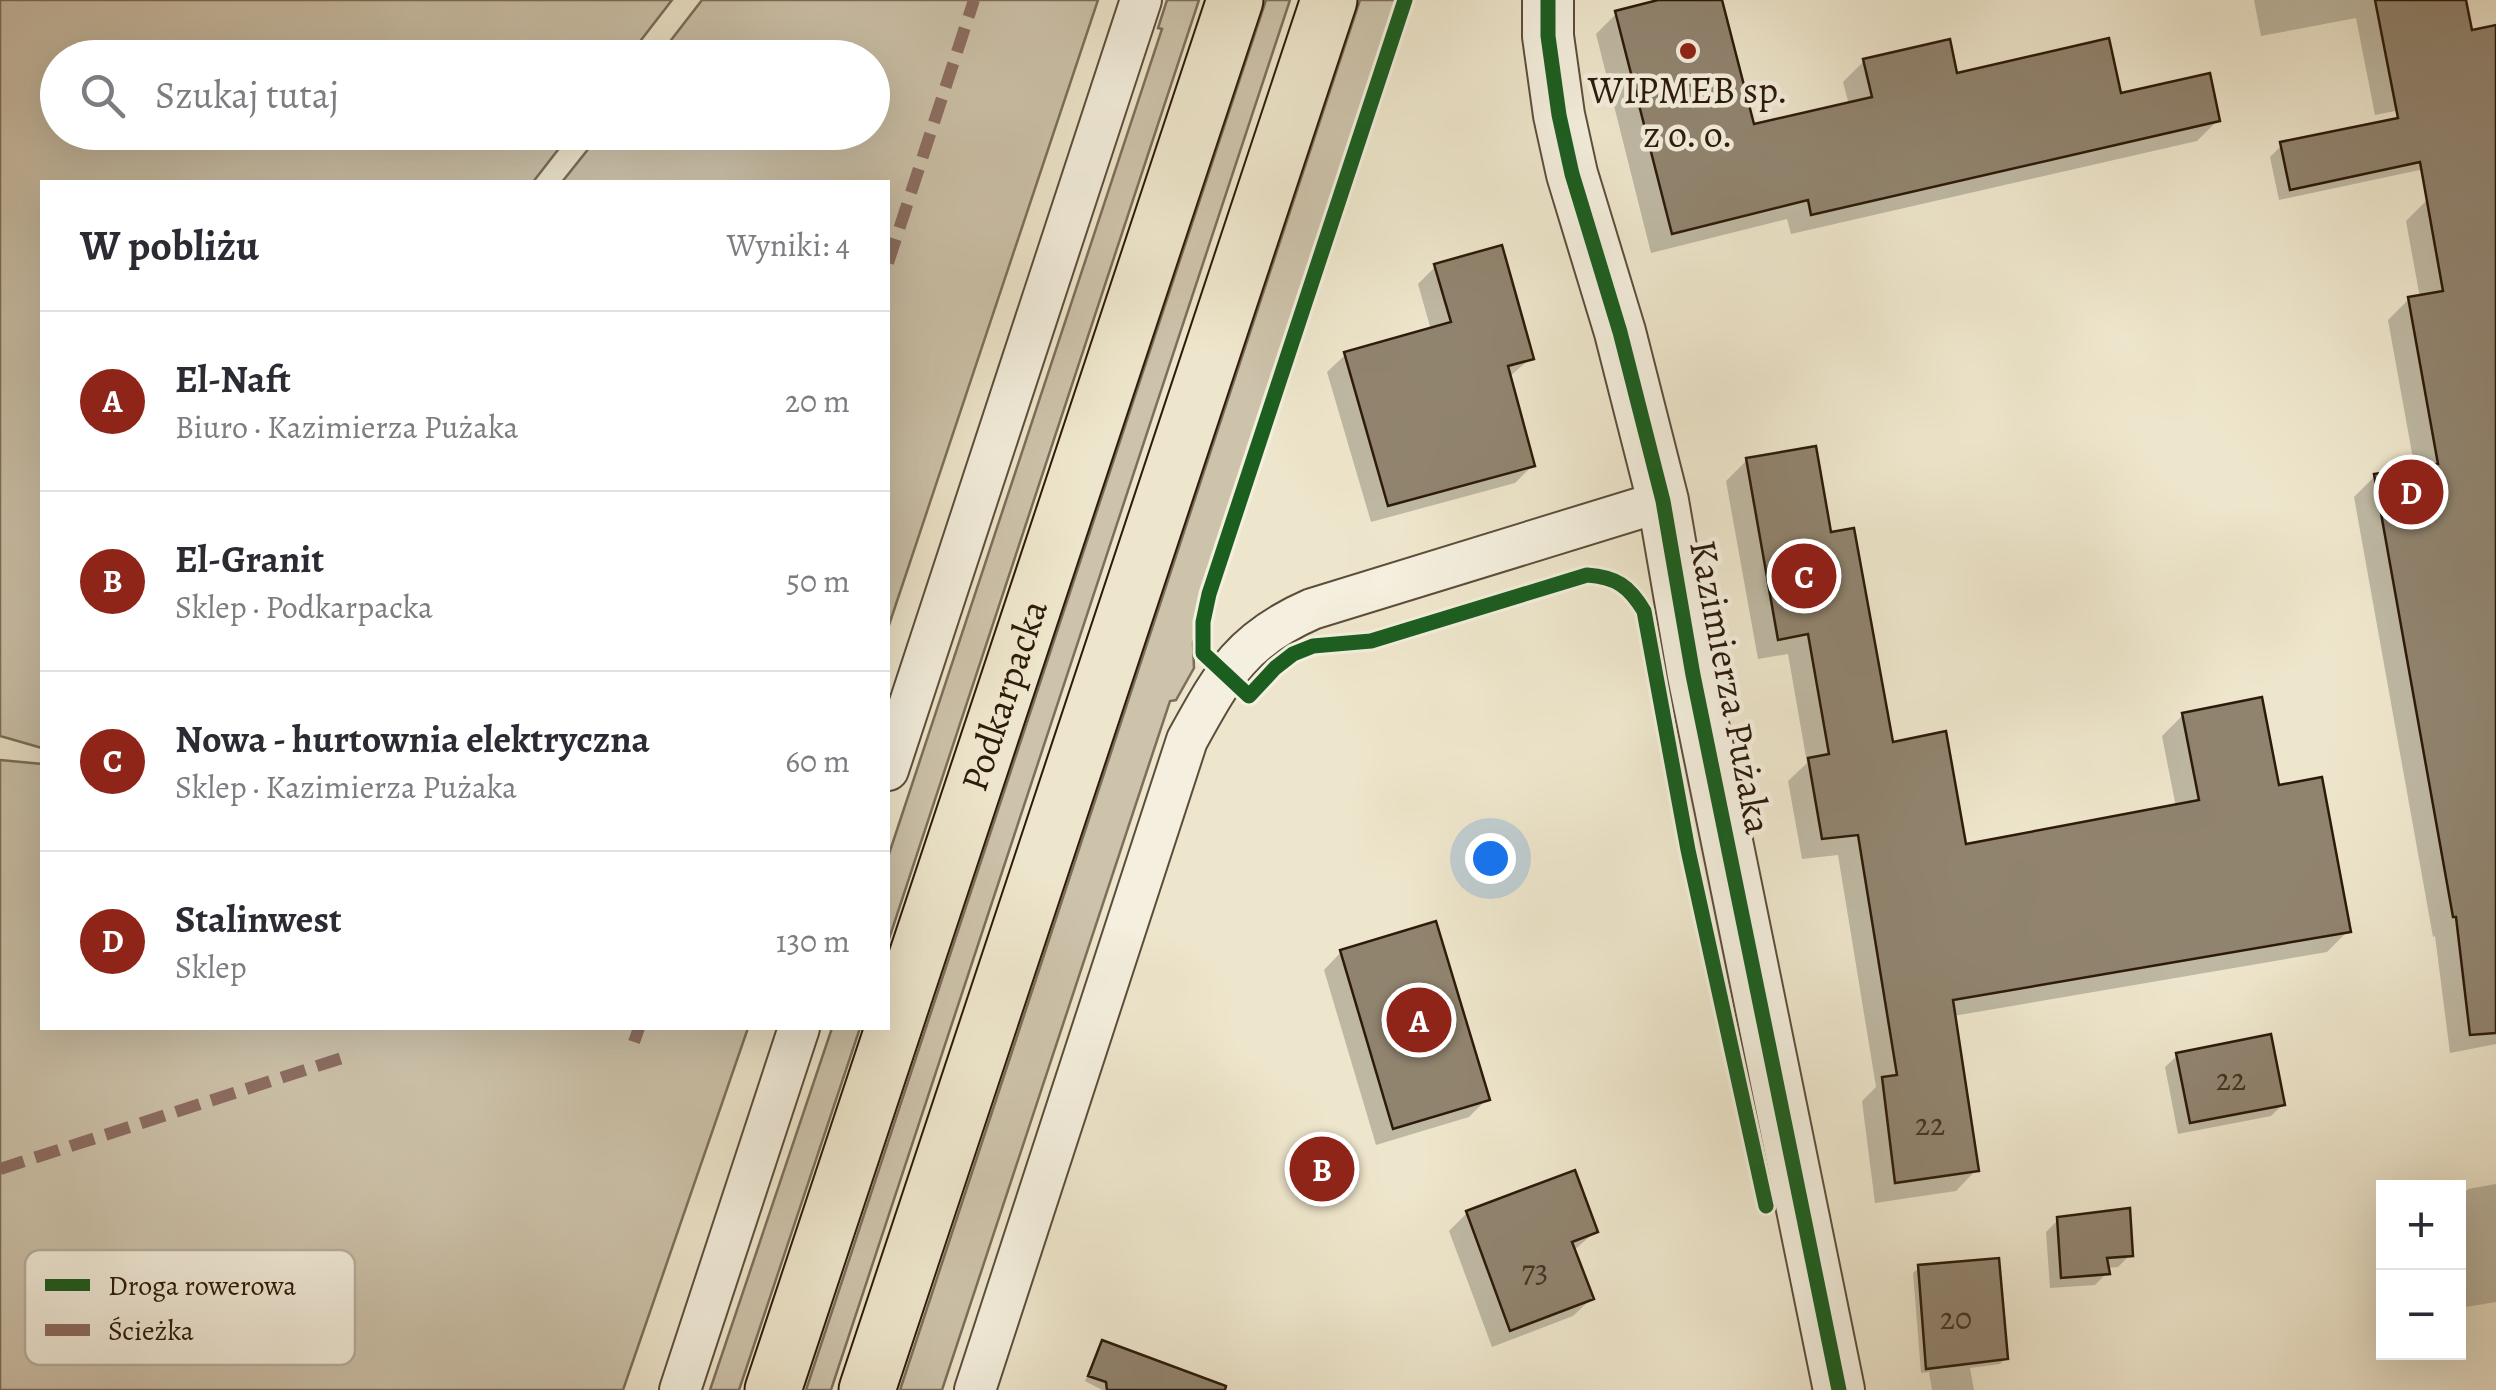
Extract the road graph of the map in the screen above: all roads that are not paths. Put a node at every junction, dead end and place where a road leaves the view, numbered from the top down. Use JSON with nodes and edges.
{"nodes":[{"id":1,"x":1141,"y":0,"type":"edge"},
{"id":2,"x":1235,"y":0,"type":"edge"},
{"id":3,"x":1329,"y":0,"type":"edge"},
{"id":4,"x":1548,"y":0,"type":"edge"},
{"id":5,"x":1663,"y":502,"type":"junction"},
{"id":6,"x":890,"y":764,"type":"edge"},
{"id":7,"x":798,"y":1030,"type":"edge"},
{"id":8,"x":680,"y":1390,"type":"edge"},
{"id":9,"x":774,"y":1390,"type":"edge"},
{"id":10,"x":867,"y":1390,"type":"edge"},
{"id":11,"x":975,"y":1390,"type":"edge"},
{"id":12,"x":1839,"y":1390,"type":"edge"}],
"edges":[{"from":1,"to":6,"type":"street"},
{"from":2,"to":9,"type":"main road","name":"Podkarpacka"},
{"from":3,"to":10,"type":"main road"},
{"from":4,"to":5,"type":"street","name":"Kazimierza Pużaka"},
{"from":5,"to":11,"type":"street"},
{"from":5,"to":12,"type":"street","name":"Kazimierza Pużaka"},
{"from":7,"to":8,"type":"street"}]}
